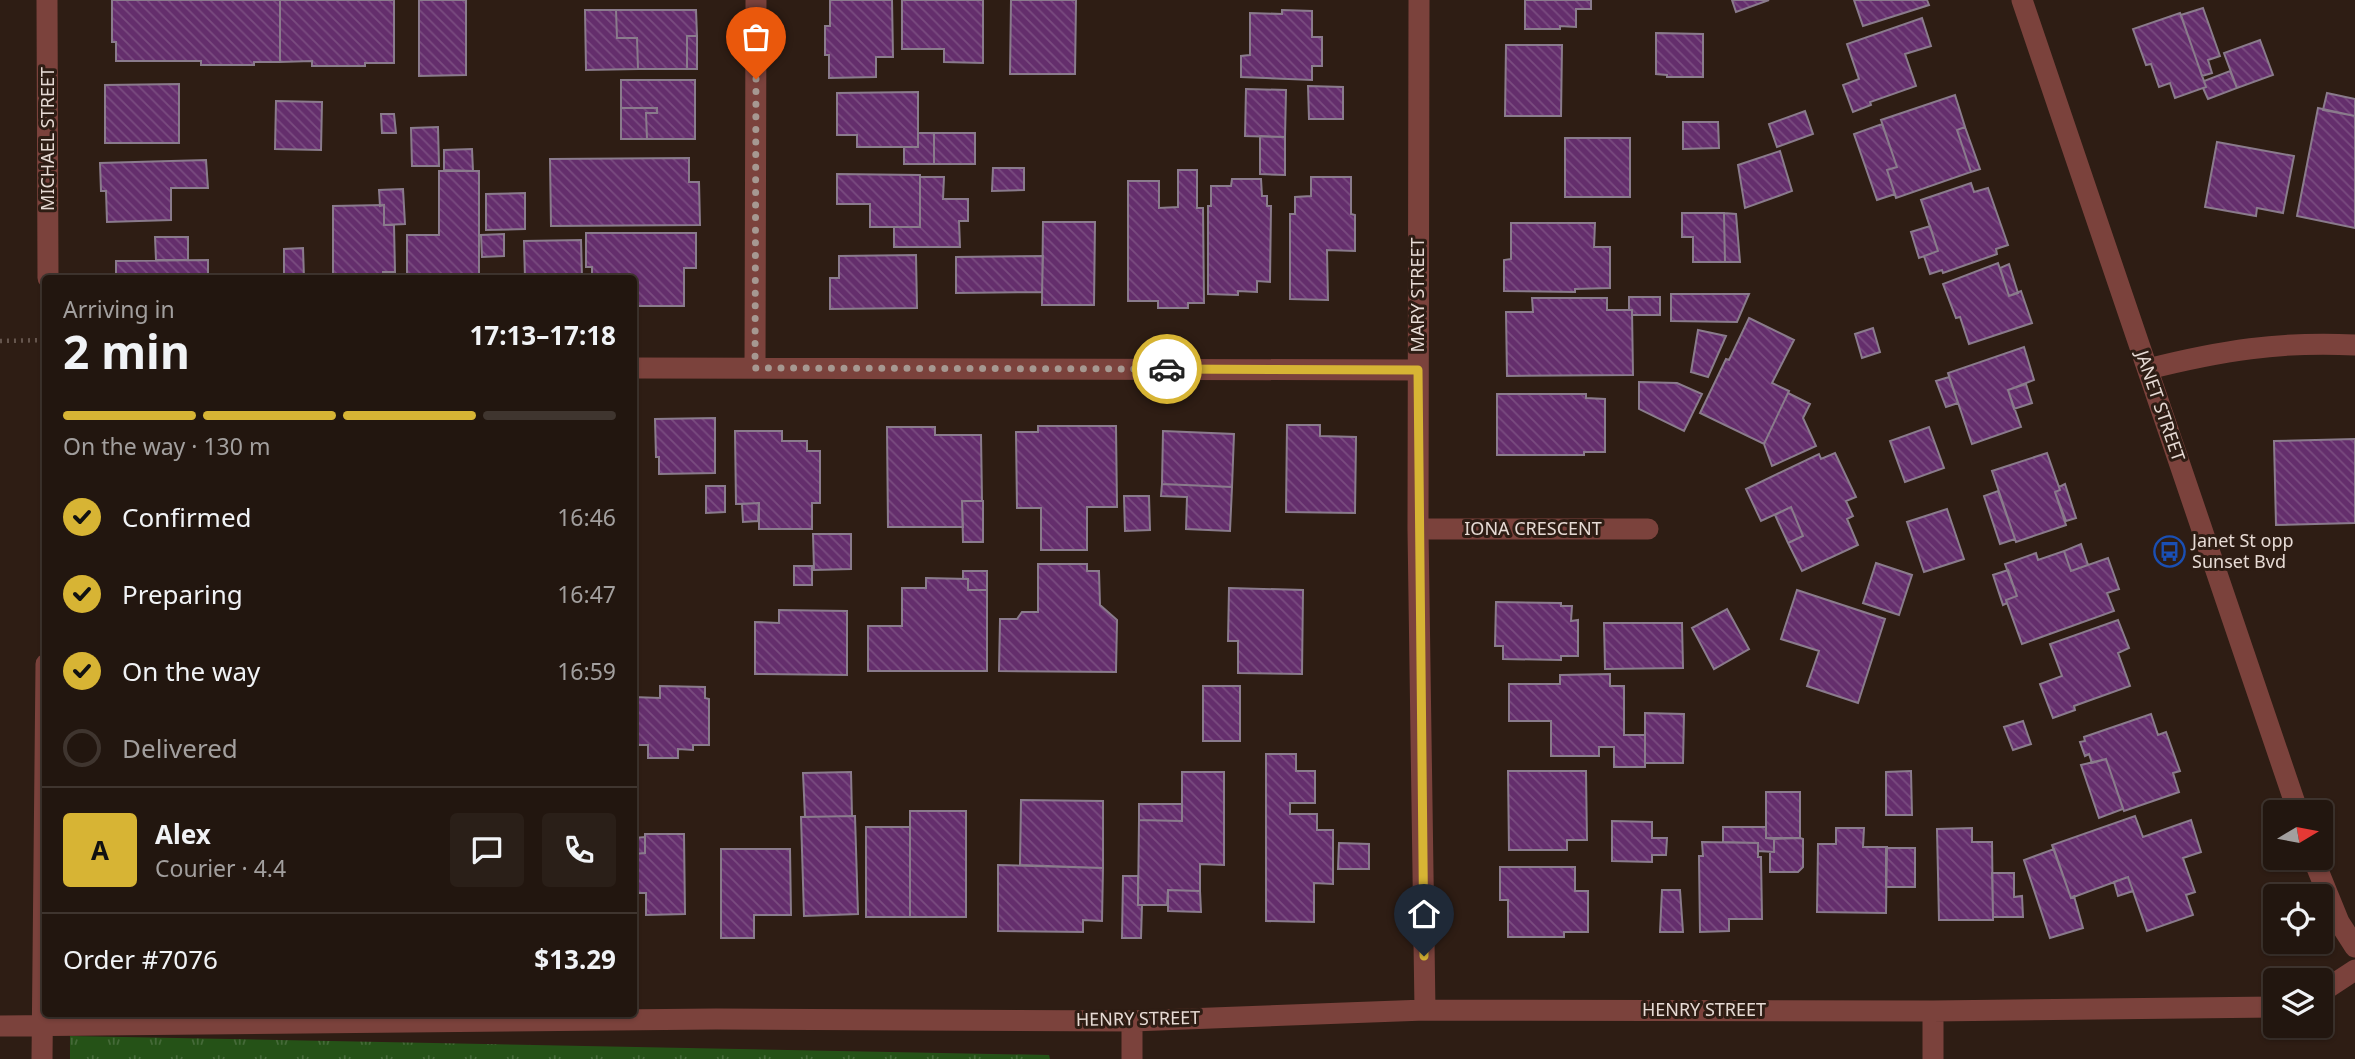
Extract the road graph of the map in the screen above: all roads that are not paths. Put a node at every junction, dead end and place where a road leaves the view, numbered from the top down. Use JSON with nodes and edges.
{"nodes":[{"id":1,"x":47,"y":0,"type":"edge"},
{"id":2,"x":756,"y":0,"type":"edge"},
{"id":3,"x":1419,"y":0,"type":"edge"},
{"id":4,"x":2022,"y":0,"type":"edge"},
{"id":5,"x":48,"y":275,"type":"edge"},
{"id":6,"x":2355,"y":345,"type":"edge"},
{"id":7,"x":637,"y":368,"type":"edge"},
{"id":8,"x":755,"y":368,"type":"junction"},
{"id":9,"x":2148,"y":369,"type":"junction"},
{"id":10,"x":1418,"y":370,"type":"junction"},
{"id":11,"x":1419,"y":529,"type":"junction"},
{"id":12,"x":1648,"y":529,"type":"dead end"},
{"id":13,"x":2294,"y":800,"type":"edge"},
{"id":14,"x":2319,"y":870,"type":"edge"},
{"id":15,"x":2355,"y":947,"type":"edge"},
{"id":16,"x":2355,"y":970,"type":"edge"},
{"id":17,"x":2333,"y":984,"type":"edge"},
{"id":18,"x":2263,"y":1007,"type":"edge"},
{"id":19,"x":1425,"y":1010,"type":"junction"},
{"id":20,"x":1933,"y":1011,"type":"junction"},
{"id":21,"x":42,"y":1017,"type":"edge"},
{"id":22,"x":1132,"y":1021,"type":"junction"},
{"id":23,"x":0,"y":1026,"type":"edge"},
{"id":24,"x":42,"y":1026,"type":"junction"},
{"id":25,"x":41,"y":1059,"type":"edge"},
{"id":26,"x":1132,"y":1059,"type":"edge"},
{"id":27,"x":1933,"y":1059,"type":"edge"}],
"edges":[{"from":1,"to":5,"type":"street","name":"MICHAEL STREET"},
{"from":2,"to":8,"type":"street"},
{"from":3,"to":10,"type":"street","name":"MARY STREET"},
{"from":4,"to":9,"type":"street","name":"JANET STREET"},
{"from":6,"to":9,"type":"street"},
{"from":7,"to":8,"type":"street"},
{"from":8,"to":10,"type":"street"},
{"from":9,"to":13,"type":"street","name":"JANET STREET"},
{"from":10,"to":11,"type":"street","name":"MARY STREET"},
{"from":11,"to":12,"type":"street","name":"IONA CRESCENT"},
{"from":11,"to":19,"type":"street","name":"MARY STREET"},
{"from":14,"to":15,"type":"street"},
{"from":16,"to":17,"type":"street"},
{"from":18,"to":20,"type":"street","name":"HENRY STREET"},
{"from":19,"to":20,"type":"street","name":"HENRY STREET"},
{"from":19,"to":22,"type":"street","name":"HENRY STREET"},
{"from":20,"to":27,"type":"street"},
{"from":21,"to":24,"type":"street"},
{"from":22,"to":24,"type":"street","name":"HENRY STREET"},
{"from":22,"to":26,"type":"street"},
{"from":23,"to":24,"type":"street","name":"HENRY STREET"},
{"from":24,"to":25,"type":"street"}]}
